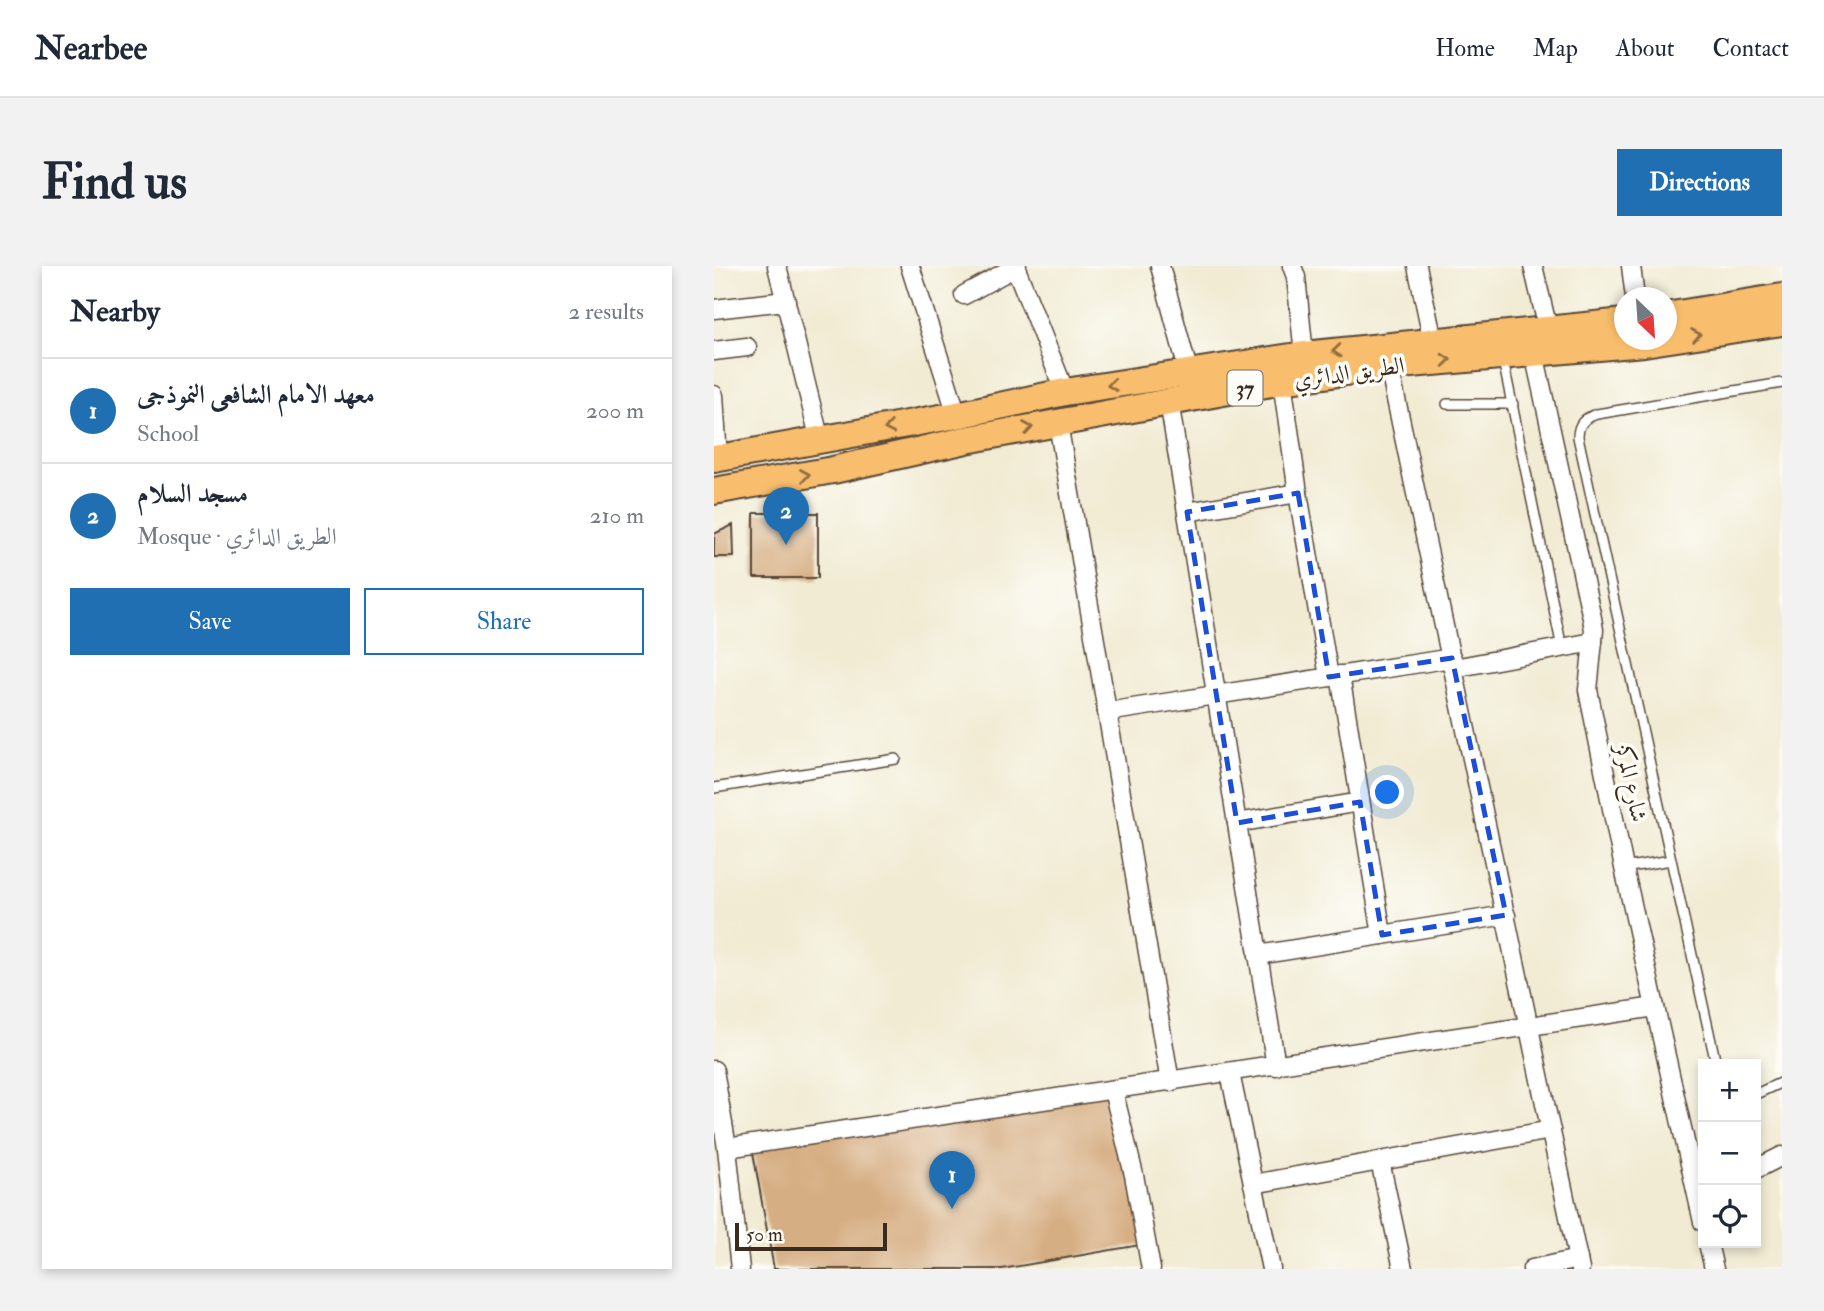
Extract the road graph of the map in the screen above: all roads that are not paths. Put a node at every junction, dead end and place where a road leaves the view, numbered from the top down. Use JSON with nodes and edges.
{"nodes":[{"id":1,"x":777,"y":266,"type":"edge"},
{"id":2,"x":910,"y":266,"type":"edge"},
{"id":3,"x":1016,"y":266,"type":"edge"},
{"id":4,"x":1160,"y":266,"type":"edge"},
{"id":5,"x":1292,"y":266,"type":"edge"},
{"id":6,"x":1418,"y":266,"type":"edge"},
{"id":7,"x":1534,"y":266,"type":"edge"},
{"id":8,"x":1631,"y":266,"type":"edge"},
{"id":9,"x":1634,"y":287,"type":"edge"},
{"id":10,"x":964,"y":295,"type":"dead end"},
{"id":11,"x":1782,"y":297,"type":"edge"},
{"id":12,"x":786,"y":301,"type":"junction"},
{"id":13,"x":714,"y":309,"type":"edge"},
{"id":14,"x":1677,"y":314,"type":"edge"},
{"id":15,"x":1782,"y":322,"type":"edge"},
{"id":16,"x":1614,"y":323,"type":"edge"},
{"id":17,"x":1548,"y":328,"type":"junction"},
{"id":18,"x":1433,"y":341,"type":"junction"},
{"id":19,"x":747,"y":347,"type":"dead end"},
{"id":20,"x":714,"y":351,"type":"edge"},
{"id":21,"x":1534,"y":353,"type":"junction"},
{"id":22,"x":1304,"y":355,"type":"junction"},
{"id":23,"x":1502,"y":355,"type":"junction"},
{"id":24,"x":1389,"y":366,"type":"junction"},
{"id":25,"x":1189,"y":374,"type":"junction"},
{"id":26,"x":1282,"y":381,"type":"junction"},
{"id":27,"x":1782,"y":383,"type":"edge"},
{"id":28,"x":1065,"y":392,"type":"junction"},
{"id":29,"x":714,"y":395,"type":"edge"},
{"id":30,"x":1169,"y":401,"type":"junction"},
{"id":31,"x":1447,"y":404,"type":"dead end"},
{"id":32,"x":1513,"y":404,"type":"junction"},
{"id":33,"x":957,"y":415,"type":"junction"},
{"id":34,"x":1058,"y":423,"type":"junction"},
{"id":35,"x":820,"y":441,"type":"junction"},
{"id":36,"x":716,"y":459,"type":"edge"},
{"id":37,"x":714,"y":491,"type":"edge"},
{"id":38,"x":1298,"y":493,"type":"junction"},
{"id":39,"x":1187,"y":512,"type":"junction"},
{"id":40,"x":1593,"y":642,"type":"junction"},
{"id":41,"x":1562,"y":648,"type":"junction"},
{"id":42,"x":1452,"y":663,"type":"junction"},
{"id":43,"x":1335,"y":676,"type":"junction"},
{"id":44,"x":1216,"y":695,"type":"junction"},
{"id":45,"x":1107,"y":712,"type":"junction"},
{"id":46,"x":896,"y":759,"type":"dead end"},
{"id":47,"x":714,"y":788,"type":"edge"},
{"id":48,"x":1360,"y":802,"type":"junction"},
{"id":49,"x":1237,"y":823,"type":"junction"},
{"id":50,"x":1671,"y":860,"type":"junction"},
{"id":51,"x":1625,"y":868,"type":"junction"},
{"id":52,"x":1506,"y":915,"type":"junction"},
{"id":53,"x":1382,"y":935,"type":"junction"},
{"id":54,"x":1258,"y":955,"type":"junction"},
{"id":55,"x":1655,"y":1007,"type":"junction"},
{"id":56,"x":1529,"y":1028,"type":"junction"},
{"id":57,"x":1715,"y":1059,"type":"edge"},
{"id":58,"x":1276,"y":1066,"type":"junction"},
{"id":59,"x":714,"y":1070,"type":"edge"},
{"id":60,"x":1230,"y":1073,"type":"junction"},
{"id":61,"x":1170,"y":1082,"type":"junction"},
{"id":62,"x":1782,"y":1082,"type":"edge"},
{"id":63,"x":1113,"y":1090,"type":"junction"},
{"id":64,"x":1761,"y":1092,"type":"edge"},
{"id":65,"x":717,"y":1108,"type":"edge"},
{"id":66,"x":1551,"y":1130,"type":"junction"},
{"id":67,"x":727,"y":1148,"type":"junction"},
{"id":68,"x":1782,"y":1156,"type":"edge"},
{"id":69,"x":1380,"y":1161,"type":"junction"},
{"id":70,"x":1761,"y":1166,"type":"edge"},
{"id":71,"x":1253,"y":1184,"type":"junction"},
{"id":72,"x":1698,"y":1188,"type":"edge"},
{"id":73,"x":1709,"y":1248,"type":"edge"},
{"id":74,"x":1579,"y":1264,"type":"edge"},
{"id":75,"x":740,"y":1269,"type":"edge"},
{"id":76,"x":1151,"y":1269,"type":"edge"},
{"id":77,"x":1271,"y":1269,"type":"edge"},
{"id":78,"x":1403,"y":1269,"type":"edge"},
{"id":79,"x":1532,"y":1269,"type":"edge"},
{"id":80,"x":1714,"y":1269,"type":"edge"}],
"edges":[{"from":1,"to":12,"type":"street"},
{"from":2,"to":33,"type":"street"},
{"from":3,"to":10,"type":"street"},
{"from":3,"to":28,"type":"street"},
{"from":4,"to":25,"type":"street"},
{"from":5,"to":22,"type":"street"},
{"from":6,"to":18,"type":"street"},
{"from":7,"to":17,"type":"street"},
{"from":8,"to":9,"type":"street"},
{"from":11,"to":14,"type":"main road"},
{"from":12,"to":13,"type":"street"},
{"from":12,"to":35,"type":"street"},
{"from":21,"to":15,"type":"main road","name":"الطريق الدائري","number":"37","one_way":true},
{"from":16,"to":17,"type":"main road","name":"الطريق الدائري","number":"37"},
{"from":17,"to":18,"type":"main road","name":"الطريق الدائري","number":"37"},
{"from":18,"to":22,"type":"main road","name":"الطريق الدائري","number":"37","one_way":true},
{"from":19,"to":20,"type":"street"},
{"from":21,"to":23,"type":"main road","name":"الطريق الدائري","number":"37"},
{"from":21,"to":40,"type":"street","name":"شارع المركز"},
{"from":22,"to":25,"type":"main road","name":"الطريق الدائري","number":"37"},
{"from":24,"to":23,"type":"main road","name":"الطريق الدائري","number":"37","one_way":true},
{"from":23,"to":32,"type":"lane"},
{"from":24,"to":26,"type":"main road","name":"الطريق الدائري","number":"37"},
{"from":24,"to":42,"type":"street"},
{"from":25,"to":28,"type":"main road","name":"الطريق الدائري","number":"37","one_way":true},
{"from":26,"to":30,"type":"main road","name":"الطريق الدائري","number":"37"},
{"from":26,"to":38,"type":"street"},
{"from":27,"to":50,"type":"lane"},
{"from":28,"to":33,"type":"main road","name":"الطريق الدائري","number":"37"},
{"from":29,"to":36,"type":"street"},
{"from":30,"to":34,"type":"main road","name":"الطريق الدائري","number":"37"},
{"from":30,"to":39,"type":"street"},
{"from":31,"to":32,"type":"lane"},
{"from":32,"to":41,"type":"lane"},
{"from":33,"to":35,"type":"main road","name":"الطريق الدائري","number":"37","one_way":true},
{"from":37,"to":34,"type":"main road","name":"الطريق الدائري","number":"37","one_way":true},
{"from":34,"to":45,"type":"street"},
{"from":35,"to":36,"type":"main road","name":"الطريق الدائري","number":"37"},
{"from":38,"to":39,"type":"street"},
{"from":38,"to":43,"type":"street"},
{"from":39,"to":44,"type":"street"},
{"from":40,"to":41,"type":"street"},
{"from":40,"to":51,"type":"street","name":"شارع المركز"},
{"from":41,"to":42,"type":"street"},
{"from":42,"to":43,"type":"street"},
{"from":42,"to":52,"type":"street"},
{"from":43,"to":44,"type":"street"},
{"from":43,"to":48,"type":"street"},
{"from":44,"to":45,"type":"street"},
{"from":44,"to":49,"type":"street"},
{"from":45,"to":61,"type":"street"},
{"from":46,"to":47,"type":"lane"},
{"from":48,"to":49,"type":"street"},
{"from":48,"to":53,"type":"street"},
{"from":49,"to":54,"type":"street"},
{"from":50,"to":51,"type":"lane"},
{"from":50,"to":57,"type":"lane"},
{"from":51,"to":55,"type":"street","name":"شارع المركز"},
{"from":52,"to":53,"type":"street"},
{"from":52,"to":56,"type":"street"},
{"from":53,"to":54,"type":"street"},
{"from":54,"to":58,"type":"street"},
{"from":55,"to":56,"type":"street"},
{"from":55,"to":72,"type":"street","name":"شارع المركز"},
{"from":56,"to":58,"type":"street"},
{"from":56,"to":66,"type":"street"},
{"from":58,"to":60,"type":"street"},
{"from":59,"to":65,"type":"street"},
{"from":60,"to":61,"type":"street"},
{"from":60,"to":71,"type":"street"},
{"from":61,"to":63,"type":"street"},
{"from":62,"to":64,"type":"lane"},
{"from":63,"to":67,"type":"street"},
{"from":63,"to":76,"type":"street"},
{"from":65,"to":67,"type":"street"},
{"from":66,"to":69,"type":"street"},
{"from":66,"to":74,"type":"street"},
{"from":67,"to":75,"type":"street"},
{"from":68,"to":70,"type":"street"},
{"from":69,"to":71,"type":"street"},
{"from":69,"to":78,"type":"street"},
{"from":71,"to":77,"type":"street"},
{"from":73,"to":80,"type":"street"},
{"from":74,"to":79,"type":"street"}]}
